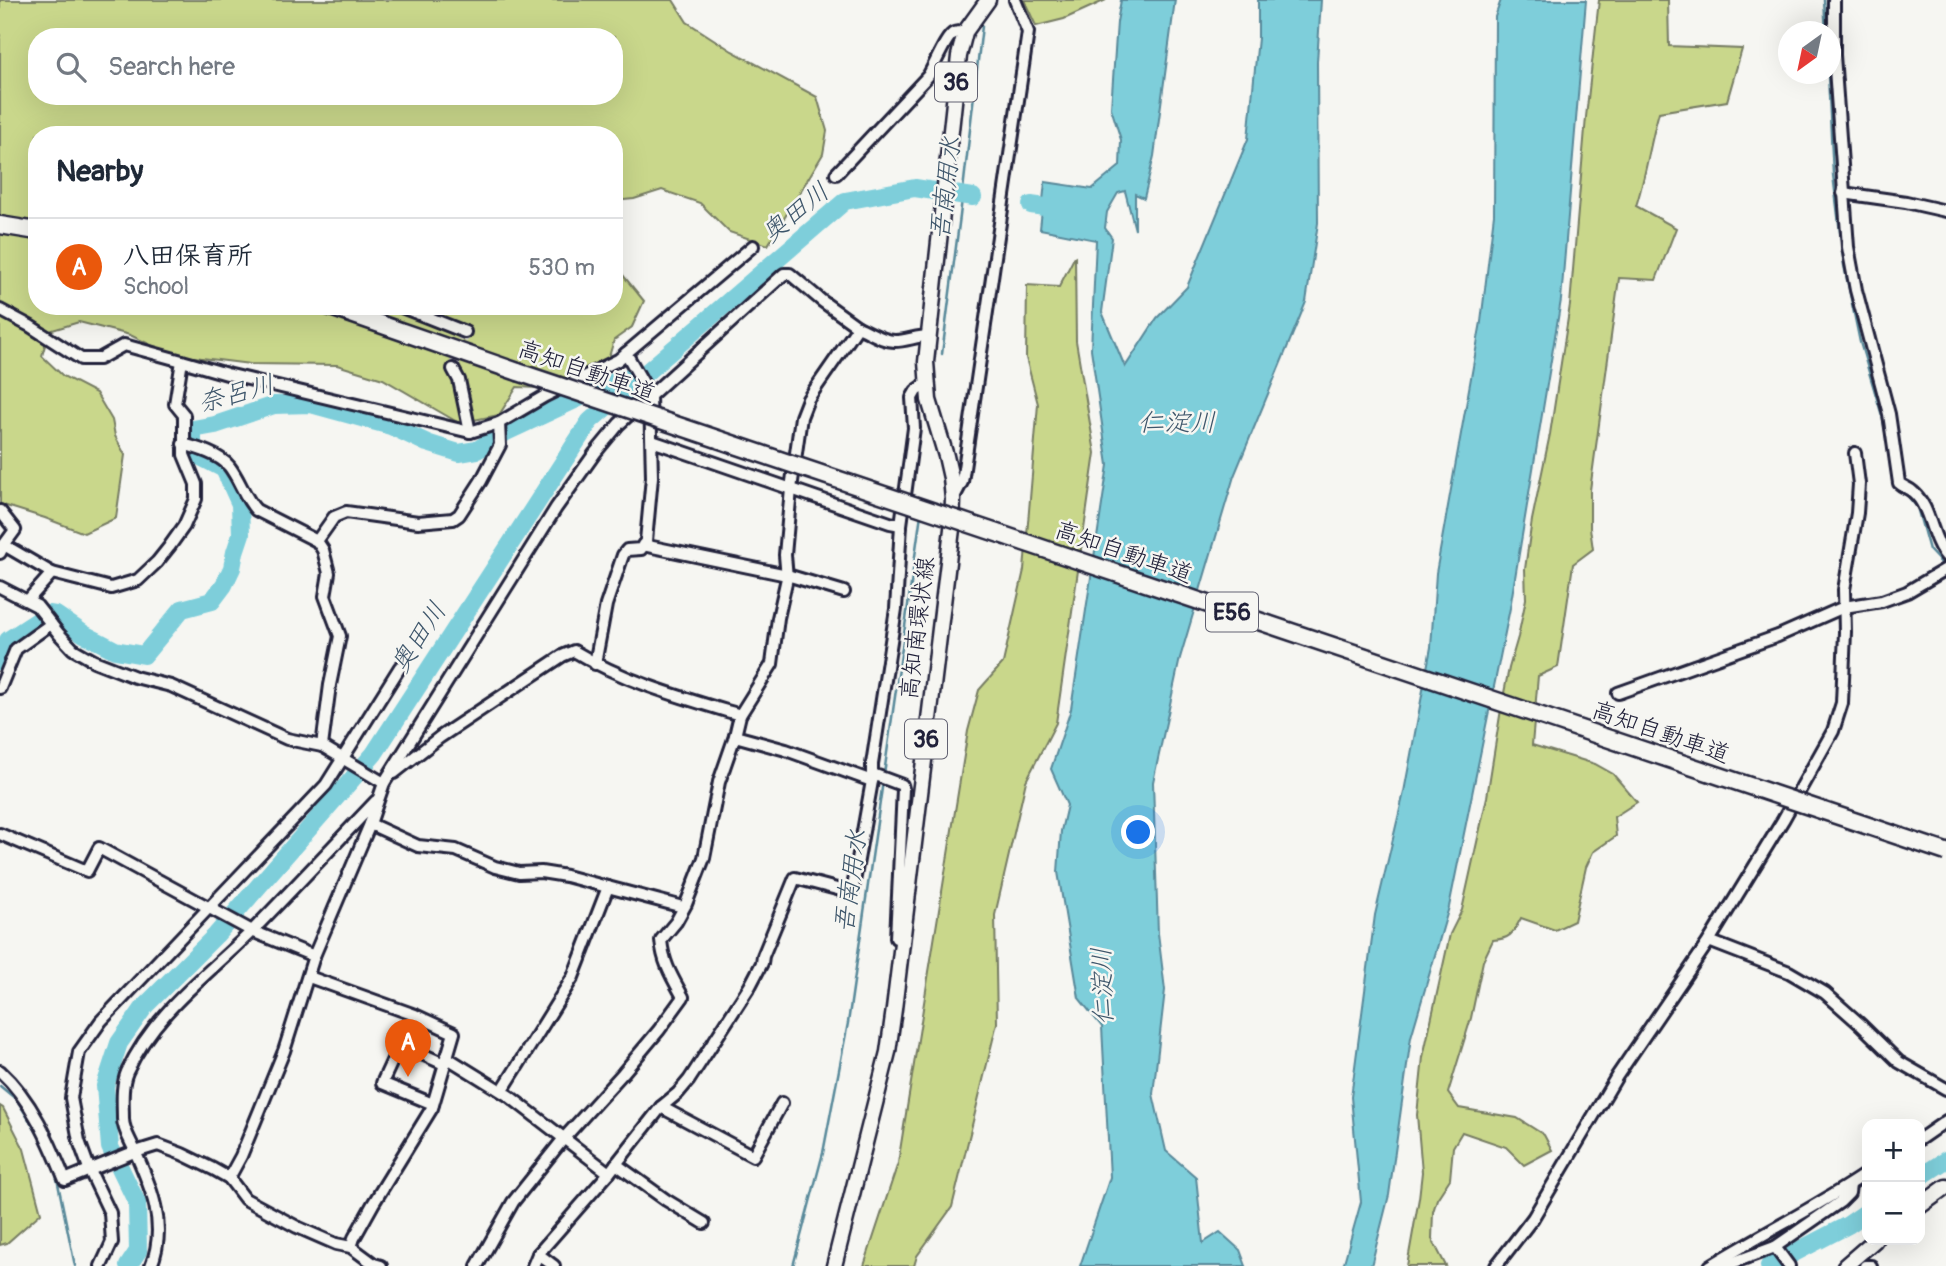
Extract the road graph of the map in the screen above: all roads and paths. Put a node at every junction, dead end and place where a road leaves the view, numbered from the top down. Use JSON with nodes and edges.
{"nodes":[{"id":1,"x":988,"y":0,"type":"edge"},
{"id":2,"x":1015,"y":0,"type":"edge"},
{"id":3,"x":1834,"y":0,"type":"edge"},
{"id":4,"x":965,"y":32,"type":"junction"},
{"id":5,"x":836,"y":174,"type":"dead end"},
{"id":6,"x":1843,"y":193,"type":"junction"},
{"id":7,"x":1946,"y":211,"type":"edge"},
{"id":8,"x":0,"y":225,"type":"edge"},
{"id":9,"x":28,"y":230,"type":"edge"},
{"id":10,"x":753,"y":246,"type":"dead end"},
{"id":11,"x":0,"y":310,"type":"edge"},
{"id":12,"x":354,"y":315,"type":"edge"},
{"id":13,"x":422,"y":315,"type":"edge"},
{"id":14,"x":858,"y":327,"type":"junction"},
{"id":15,"x":465,"y":332,"type":"dead end"},
{"id":16,"x":929,"y":336,"type":"junction"},
{"id":17,"x":626,"y":353,"type":"junction"},
{"id":18,"x":182,"y":361,"type":"junction"},
{"id":19,"x":453,"y":369,"type":"tunnel mouth"},
{"id":20,"x":581,"y":378,"type":"junction"},
{"id":21,"x":926,"y":384,"type":"junction"},
{"id":22,"x":650,"y":395,"type":"junction"},
{"id":23,"x":573,"y":396,"type":"dead end"},
{"id":24,"x":499,"y":423,"type":"junction"},
{"id":25,"x":470,"y":432,"type":"junction"},
{"id":26,"x":652,"y":442,"type":"junction"},
{"id":27,"x":183,"y":444,"type":"junction"},
{"id":28,"x":1855,"y":453,"type":"dead end"},
{"id":29,"x":791,"y":489,"type":"junction"},
{"id":30,"x":953,"y":499,"type":"junction"},
{"id":31,"x":0,"y":511,"type":"edge"},
{"id":32,"x":901,"y":525,"type":"junction"},
{"id":33,"x":317,"y":541,"type":"junction"},
{"id":34,"x":643,"y":545,"type":"junction"},
{"id":35,"x":2,"y":549,"type":"edge"},
{"id":36,"x":1946,"y":556,"type":"edge"},
{"id":37,"x":1946,"y":569,"type":"edge"},
{"id":38,"x":52,"y":573,"type":"junction"},
{"id":39,"x":787,"y":575,"type":"junction"},
{"id":40,"x":0,"y":587,"type":"edge"},
{"id":41,"x":844,"y":592,"type":"dead end"},
{"id":42,"x":33,"y":603,"type":"junction"},
{"id":43,"x":1844,"y":607,"type":"junction"},
{"id":44,"x":49,"y":622,"type":"junction"},
{"id":45,"x":595,"y":664,"type":"junction"},
{"id":46,"x":400,"y":667,"type":"dead end"},
{"id":47,"x":0,"y":688,"type":"edge"},
{"id":48,"x":1618,"y":693,"type":"dead end"},
{"id":49,"x":740,"y":715,"type":"junction"},
{"id":50,"x":735,"y":736,"type":"junction"},
{"id":51,"x":322,"y":746,"type":"junction"},
{"id":52,"x":348,"y":761,"type":"junction"},
{"id":53,"x":873,"y":776,"type":"junction"},
{"id":54,"x":380,"y":780,"type":"junction"},
{"id":55,"x":378,"y":799,"type":"junction"},
{"id":56,"x":370,"y":824,"type":"junction"},
{"id":57,"x":0,"y":834,"type":"edge"},
{"id":58,"x":1946,"y":852,"type":"edge"},
{"id":59,"x":608,"y":887,"type":"junction"},
{"id":60,"x":683,"y":907,"type":"junction"},
{"id":61,"x":212,"y":909,"type":"junction"},
{"id":62,"x":252,"y":931,"type":"junction"},
{"id":63,"x":1709,"y":941,"type":"junction"},
{"id":64,"x":314,"y":956,"type":"junction"},
{"id":65,"x":309,"y":977,"type":"junction"},
{"id":66,"x":894,"y":1009,"type":"junction"},
{"id":67,"x":445,"y":1060,"type":"junction"},
{"id":68,"x":0,"y":1071,"type":"edge"},
{"id":69,"x":1946,"y":1089,"type":"edge"},
{"id":70,"x":502,"y":1091,"type":"junction"},
{"id":71,"x":782,"y":1103,"type":"dead end"},
{"id":72,"x":433,"y":1104,"type":"junction"},
{"id":73,"x":661,"y":1107,"type":"junction"},
{"id":74,"x":1946,"y":1121,"type":"edge"},
{"id":75,"x":1925,"y":1136,"type":"edge"},
{"id":76,"x":565,"y":1138,"type":"junction"},
{"id":77,"x":132,"y":1153,"type":"junction"},
{"id":78,"x":613,"y":1168,"type":"junction"},
{"id":79,"x":94,"y":1169,"type":"junction"},
{"id":80,"x":1862,"y":1177,"type":"edge"},
{"id":81,"x":229,"y":1178,"type":"junction"},
{"id":82,"x":1850,"y":1185,"type":"junction"},
{"id":83,"x":1946,"y":1187,"type":"edge"},
{"id":84,"x":1925,"y":1202,"type":"edge"},
{"id":85,"x":704,"y":1223,"type":"dead end"},
{"id":86,"x":1869,"y":1245,"type":"edge"},
{"id":87,"x":351,"y":1247,"type":"junction"},
{"id":88,"x":1776,"y":1247,"type":"junction"},
{"id":89,"x":538,"y":1254,"type":"junction"},
{"id":90,"x":376,"y":1265,"type":"edge"},
{"id":91,"x":1788,"y":1265,"type":"edge"},
{"id":92,"x":101,"y":1266,"type":"edge"},
{"id":93,"x":151,"y":1266,"type":"edge"},
{"id":94,"x":477,"y":1266,"type":"edge"},
{"id":95,"x":533,"y":1266,"type":"edge"},
{"id":96,"x":554,"y":1266,"type":"edge"},
{"id":97,"x":834,"y":1266,"type":"edge"},
{"id":98,"x":1496,"y":1266,"type":"edge"},
{"id":99,"x":1713,"y":1266,"type":"edge"},
{"id":100,"x":1844,"y":1266,"type":"edge"},
{"id":101,"x":1865,"y":1266,"type":"edge"},
{"id":102,"x":1871,"y":1266,"type":"edge"}],
"edges":[{"from":1,"to":4,"type":"main road","name":"高知南環状線","number":"36"},
{"from":2,"to":30,"type":"street"},
{"from":3,"to":6,"type":"street"},
{"from":4,"to":5,"type":"street"},
{"from":4,"to":16,"type":"main road","name":"高知南環状線","number":"36"},
{"from":6,"to":7,"type":"street"},
{"from":6,"to":36,"type":"street"},
{"from":8,"to":9,"type":"highway"},
{"from":10,"to":17,"type":"street"},
{"from":11,"to":18,"type":"street"},
{"from":12,"to":58,"type":"highway","name":"高知自動車道","number":"E56","bridge":true},
{"from":13,"to":15,"type":"street"},
{"from":14,"to":16,"type":"street"},
{"from":14,"to":22,"type":"street"},
{"from":14,"to":29,"type":"street"},
{"from":16,"to":21,"type":"main road","name":"高知南環状線","number":"36"},
{"from":17,"to":20,"type":"street"},
{"from":17,"to":22,"type":"street"},
{"from":18,"to":25,"type":"street"},
{"from":18,"to":27,"type":"street"},
{"from":19,"to":25,"type":"street"},
{"from":20,"to":23,"type":"street"},
{"from":20,"to":24,"type":"street"},
{"from":21,"to":30,"type":"main road","name":"高知南環状線","number":"36"},
{"from":21,"to":32,"type":"street"},
{"from":22,"to":26,"type":"street"},
{"from":22,"to":54,"type":"street"},
{"from":24,"to":25,"type":"street"},
{"from":24,"to":33,"type":"street"},
{"from":26,"to":29,"type":"street"},
{"from":26,"to":34,"type":"street"},
{"from":27,"to":33,"type":"street"},
{"from":27,"to":38,"type":"street"},
{"from":28,"to":43,"type":"street"},
{"from":29,"to":32,"type":"street"},
{"from":29,"to":39,"type":"street"},
{"from":30,"to":66,"type":"main road","name":"高知南環状線","number":"36"},
{"from":31,"to":35,"type":"street"},
{"from":32,"to":53,"type":"street"},
{"from":33,"to":51,"type":"street"},
{"from":34,"to":39,"type":"street"},
{"from":34,"to":45,"type":"street"},
{"from":35,"to":38,"type":"street"},
{"from":37,"to":43,"type":"street"},
{"from":38,"to":42,"type":"street"},
{"from":39,"to":41,"type":"street"},
{"from":39,"to":49,"type":"street"},
{"from":40,"to":42,"type":"street"},
{"from":42,"to":44,"type":"street"},
{"from":43,"to":48,"type":"street"},
{"from":43,"to":63,"type":"street"},
{"from":44,"to":47,"type":"street"},
{"from":44,"to":51,"type":"street"},
{"from":45,"to":49,"type":"street"},
{"from":45,"to":54,"type":"street"},
{"from":46,"to":52,"type":"street"},
{"from":49,"to":50,"type":"street"},
{"from":50,"to":53,"type":"street"},
{"from":50,"to":60,"type":"street"},
{"from":51,"to":52,"type":"street"},
{"from":52,"to":54,"type":"street"},
{"from":52,"to":61,"type":"street"},
{"from":53,"to":66,"type":"street"},
{"from":53,"to":73,"type":"street"},
{"from":54,"to":55,"type":"street"},
{"from":55,"to":56,"type":"street"},
{"from":55,"to":62,"type":"street"},
{"from":56,"to":59,"type":"street"},
{"from":56,"to":64,"type":"street"},
{"from":57,"to":61,"type":"street"},
{"from":59,"to":60,"type":"street"},
{"from":59,"to":70,"type":"street"},
{"from":60,"to":76,"type":"street"},
{"from":61,"to":62,"type":"street"},
{"from":61,"to":79,"type":"street"},
{"from":62,"to":64,"type":"street"},
{"from":62,"to":77,"type":"street"},
{"from":63,"to":69,"type":"street"},
{"from":63,"to":98,"type":"street"},
{"from":64,"to":65,"type":"street"},
{"from":65,"to":67,"type":"street"},
{"from":65,"to":81,"type":"street"},
{"from":66,"to":97,"type":"main road","name":"高知南環状線","number":"36"},
{"from":67,"to":70,"type":"street"},
{"from":67,"to":72,"type":"street"},
{"from":67,"to":72,"type":"street"},
{"from":68,"to":79,"type":"street"},
{"from":70,"to":76,"type":"street"},
{"from":71,"to":73,"type":"street"},
{"from":72,"to":87,"type":"street"},
{"from":73,"to":78,"type":"street"},
{"from":74,"to":75,"type":"street"},
{"from":76,"to":78,"type":"street"},
{"from":76,"to":94,"type":"street"},
{"from":77,"to":79,"type":"street"},
{"from":77,"to":81,"type":"street"},
{"from":77,"to":93,"type":"street"},
{"from":78,"to":85,"type":"street"},
{"from":78,"to":89,"type":"street"},
{"from":79,"to":92,"type":"street"},
{"from":80,"to":82,"type":"street"},
{"from":81,"to":87,"type":"street"},
{"from":82,"to":88,"type":"street"},
{"from":82,"to":99,"type":"street"},
{"from":83,"to":84,"type":"main road"},
{"from":86,"to":100,"type":"main road"},
{"from":87,"to":90,"type":"street"},
{"from":88,"to":91,"type":"street"},
{"from":88,"to":99,"type":"street"},
{"from":89,"to":95,"type":"street"},
{"from":89,"to":96,"type":"street"},
{"from":101,"to":102,"type":"street"}]}
